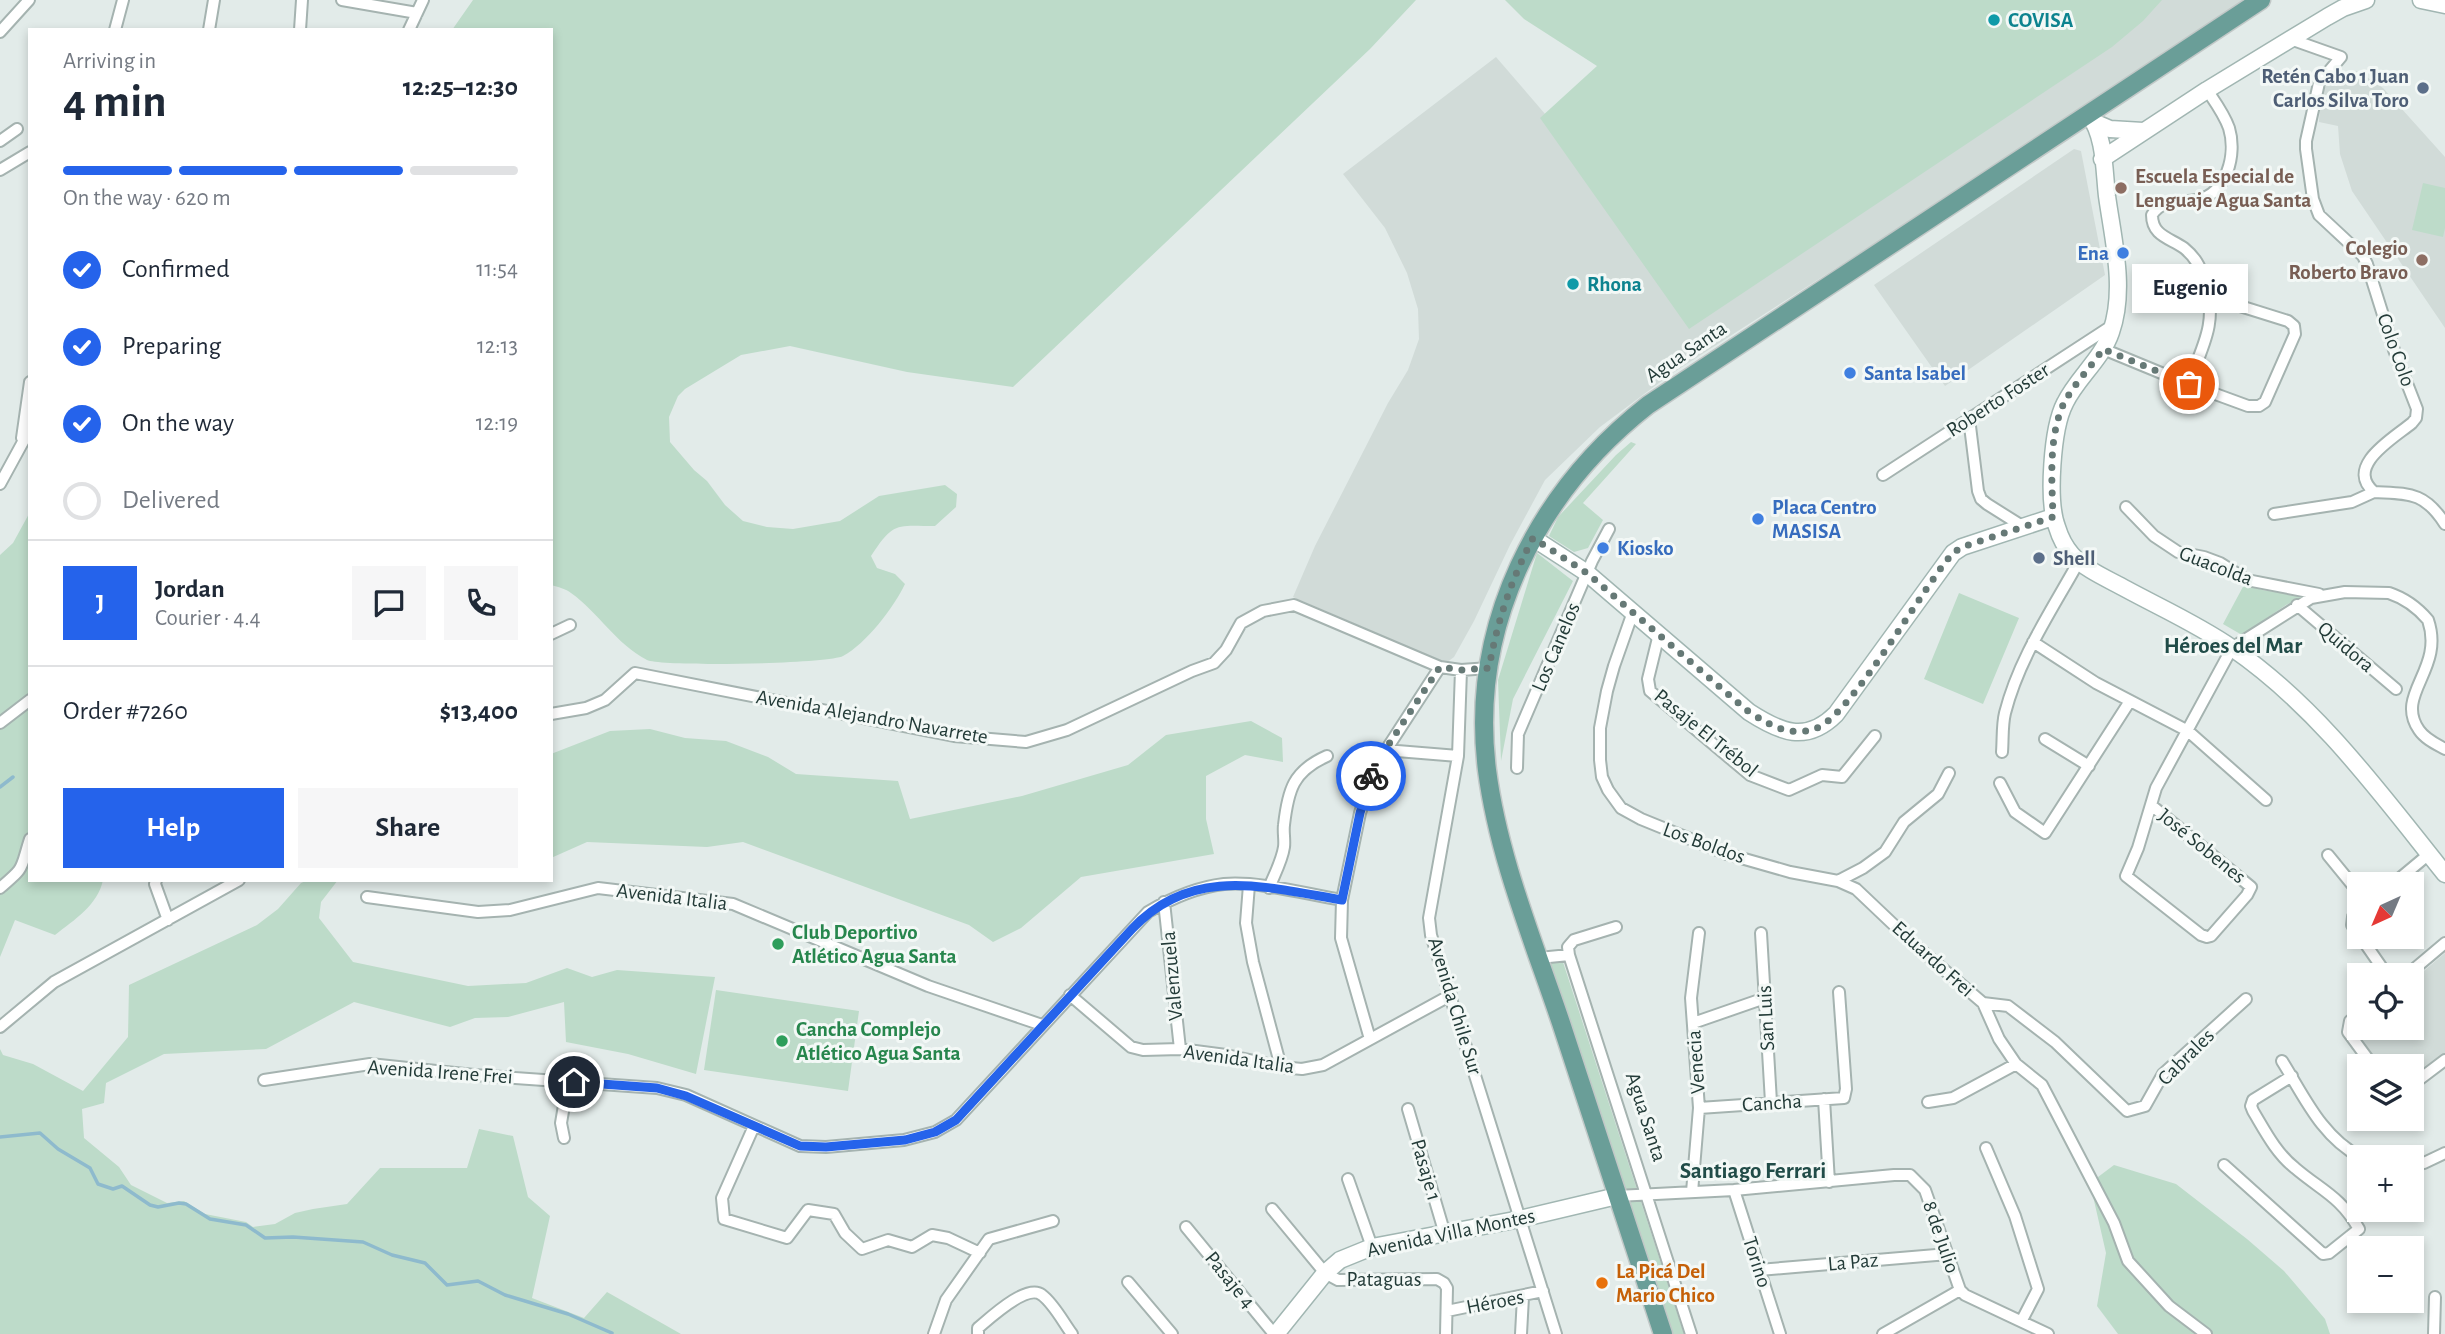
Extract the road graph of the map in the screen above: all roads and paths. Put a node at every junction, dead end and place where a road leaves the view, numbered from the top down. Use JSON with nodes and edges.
{"nodes":[{"id":1,"x":29,"y":0,"type":"edge"},
{"id":2,"x":214,"y":0,"type":"edge"},
{"id":3,"x":302,"y":0,"type":"edge"},
{"id":4,"x":342,"y":0,"type":"edge"},
{"id":5,"x":423,"y":0,"type":"edge"},
{"id":6,"x":2262,"y":0,"type":"edge"},
{"id":7,"x":2366,"y":0,"type":"edge"},
{"id":8,"x":2421,"y":0,"type":"edge"},
{"id":9,"x":120,"y":2,"type":"edge"},
{"id":10,"x":2445,"y":5,"type":"edge"},
{"id":11,"x":417,"y":13,"type":"junction"},
{"id":12,"x":116,"y":28,"type":"edge"},
{"id":13,"x":209,"y":28,"type":"edge"},
{"id":14,"x":300,"y":28,"type":"edge"},
{"id":15,"x":410,"y":28,"type":"edge"},
{"id":16,"x":0,"y":32,"type":"edge"},
{"id":17,"x":2293,"y":40,"type":"junction"},
{"id":18,"x":2207,"y":90,"type":"junction"},
{"id":19,"x":2093,"y":119,"type":"junction"},
{"id":20,"x":17,"y":129,"type":"dead end"},
{"id":21,"x":2143,"y":131,"type":"junction"},
{"id":22,"x":0,"y":141,"type":"edge"},
{"id":23,"x":28,"y":153,"type":"edge"},
{"id":24,"x":2102,"y":159,"type":"junction"},
{"id":25,"x":0,"y":170,"type":"edge"},
{"id":26,"x":2211,"y":302,"type":"junction"},
{"id":27,"x":2113,"y":325,"type":"junction"},
{"id":28,"x":2103,"y":349,"type":"junction"},
{"id":29,"x":2189,"y":384,"type":"junction"},
{"id":30,"x":28,"y":395,"type":"edge"},
{"id":31,"x":1969,"y":418,"type":"junction"},
{"id":32,"x":28,"y":432,"type":"edge"},
{"id":33,"x":21,"y":442,"type":"junction"},
{"id":34,"x":1883,"y":475,"type":"dead end"},
{"id":35,"x":0,"y":484,"type":"edge"},
{"id":36,"x":2374,"y":492,"type":"junction"},
{"id":37,"x":2126,"y":507,"type":"dead end"},
{"id":38,"x":2274,"y":514,"type":"dead end"},
{"id":39,"x":2053,"y":517,"type":"junction"},
{"id":40,"x":2445,"y":524,"type":"edge"},
{"id":41,"x":2022,"y":526,"type":"junction"},
{"id":42,"x":1609,"y":529,"type":"dead end"},
{"id":43,"x":1533,"y":538,"type":"junction"},
{"id":44,"x":2080,"y":561,"type":"junction"},
{"id":45,"x":1587,"y":573,"type":"junction"},
{"id":46,"x":2322,"y":594,"type":"junction"},
{"id":47,"x":2297,"y":605,"type":"junction"},
{"id":48,"x":1633,"y":612,"type":"junction"},
{"id":49,"x":570,"y":625,"type":"dead end"},
{"id":50,"x":553,"y":633,"type":"edge"},
{"id":51,"x":1659,"y":634,"type":"junction"},
{"id":52,"x":2033,"y":642,"type":"junction"},
{"id":53,"x":2232,"y":648,"type":"junction"},
{"id":54,"x":2444,"y":648,"type":"edge"},
{"id":55,"x":2441,"y":666,"type":"dead end"},
{"id":56,"x":1440,"y":667,"type":"junction"},
{"id":57,"x":1489,"y":668,"type":"junction"},
{"id":58,"x":1461,"y":670,"type":"junction"},
{"id":59,"x":2396,"y":689,"type":"dead end"},
{"id":60,"x":2130,"y":701,"type":"junction"},
{"id":61,"x":28,"y":702,"type":"edge"},
{"id":62,"x":553,"y":714,"type":"edge"},
{"id":63,"x":0,"y":723,"type":"edge"},
{"id":64,"x":2188,"y":731,"type":"junction"},
{"id":65,"x":1875,"y":736,"type":"dead end"},
{"id":66,"x":2045,"y":738,"type":"dead end"},
{"id":67,"x":2445,"y":749,"type":"edge"},
{"id":68,"x":1385,"y":750,"type":"junction"},
{"id":69,"x":2002,"y":752,"type":"dead end"},
{"id":70,"x":1327,"y":756,"type":"dead end"},
{"id":71,"x":1458,"y":756,"type":"junction"},
{"id":72,"x":2089,"y":766,"type":"junction"},
{"id":73,"x":1517,"y":768,"type":"dead end"},
{"id":74,"x":1949,"y":774,"type":"dead end"},
{"id":75,"x":2000,"y":783,"type":"dead end"},
{"id":76,"x":2266,"y":800,"type":"dead end"},
{"id":77,"x":2151,"y":805,"type":"junction"},
{"id":78,"x":28,"y":847,"type":"edge"},
{"id":79,"x":2429,"y":854,"type":"junction"},
{"id":80,"x":2328,"y":855,"type":"dead end"},
{"id":81,"x":2407,"y":872,"type":"edge"},
{"id":82,"x":2445,"y":874,"type":"edge"},
{"id":83,"x":2347,"y":879,"type":"edge"},
{"id":84,"x":1838,"y":881,"type":"junction"},
{"id":85,"x":156,"y":882,"type":"edge"},
{"id":86,"x":236,"y":882,"type":"edge"},
{"id":87,"x":1250,"y":885,"type":"junction"},
{"id":88,"x":0,"y":888,"type":"edge"},
{"id":89,"x":1269,"y":888,"type":"junction"},
{"id":90,"x":367,"y":897,"type":"dead end"},
{"id":91,"x":1342,"y":900,"type":"junction"},
{"id":92,"x":1164,"y":902,"type":"junction"},
{"id":93,"x":169,"y":920,"type":"junction"},
{"id":94,"x":1616,"y":927,"type":"dead end"},
{"id":95,"x":1699,"y":933,"type":"dead end"},
{"id":96,"x":1760,"y":933,"type":"dead end"},
{"id":97,"x":2445,"y":943,"type":"edge"},
{"id":98,"x":1569,"y":955,"type":"junction"},
{"id":99,"x":1539,"y":958,"type":"junction"},
{"id":100,"x":2421,"y":963,"type":"edge"},
{"id":101,"x":1839,"y":992,"type":"dead end"},
{"id":102,"x":1070,"y":995,"type":"junction"},
{"id":103,"x":1451,"y":995,"type":"junction"},
{"id":104,"x":1765,"y":998,"type":"junction"},
{"id":105,"x":2246,"y":999,"type":"dead end"},
{"id":106,"x":1983,"y":1003,"type":"junction"},
{"id":107,"x":1693,"y":1023,"type":"junction"},
{"id":108,"x":1042,"y":1026,"type":"junction"},
{"id":109,"x":0,"y":1027,"type":"edge"},
{"id":110,"x":1370,"y":1040,"type":"junction"},
{"id":111,"x":1180,"y":1049,"type":"junction"},
{"id":112,"x":2445,"y":1060,"type":"edge"},
{"id":113,"x":2282,"y":1061,"type":"dead end"},
{"id":114,"x":2016,"y":1064,"type":"junction"},
{"id":115,"x":1281,"y":1067,"type":"junction"},
{"id":116,"x":2424,"y":1075,"type":"edge"},
{"id":117,"x":2292,"y":1076,"type":"junction"},
{"id":118,"x":264,"y":1080,"type":"dead end"},
{"id":119,"x":568,"y":1082,"type":"junction"},
{"id":120,"x":1824,"y":1099,"type":"junction"},
{"id":121,"x":1928,"y":1101,"type":"dead end"},
{"id":122,"x":1771,"y":1102,"type":"junction"},
{"id":123,"x":1699,"y":1108,"type":"junction"},
{"id":124,"x":1408,"y":1109,"type":"dead end"},
{"id":125,"x":2127,"y":1111,"type":"joint"},
{"id":126,"x":754,"y":1126,"type":"junction"},
{"id":127,"x":564,"y":1138,"type":"dead end"},
{"id":128,"x":1986,"y":1148,"type":"dead end"},
{"id":129,"x":2347,"y":1148,"type":"edge"},
{"id":130,"x":2444,"y":1157,"type":"edge"},
{"id":131,"x":2424,"y":1163,"type":"edge"},
{"id":132,"x":2224,"y":1165,"type":"dead end"},
{"id":133,"x":1348,"y":1179,"type":"dead end"},
{"id":134,"x":1829,"y":1182,"type":"junction"},
{"id":135,"x":1734,"y":1190,"type":"junction"},
{"id":136,"x":1692,"y":1192,"type":"junction"},
{"id":137,"x":1617,"y":1196,"type":"junction"},
{"id":138,"x":1646,"y":1196,"type":"junction"},
{"id":139,"x":1272,"y":1209,"type":"dead end"},
{"id":140,"x":1520,"y":1219,"type":"junction"},
{"id":141,"x":1054,"y":1221,"type":"dead end"},
{"id":142,"x":1186,"y":1227,"type":"dead end"},
{"id":143,"x":1444,"y":1231,"type":"junction"},
{"id":144,"x":1372,"y":1247,"type":"junction"},
{"id":145,"x":980,"y":1253,"type":"junction"},
{"id":146,"x":1948,"y":1254,"type":"junction"},
{"id":147,"x":1759,"y":1270,"type":"junction"},
{"id":148,"x":1325,"y":1273,"type":"junction"},
{"id":149,"x":1128,"y":1282,"type":"dead end"},
{"id":150,"x":1960,"y":1290,"type":"junction"},
{"id":151,"x":1543,"y":1292,"type":"junction"},
{"id":152,"x":1522,"y":1297,"type":"junction"},
{"id":153,"x":2435,"y":1297,"type":"dead end"},
{"id":154,"x":1447,"y":1311,"type":"junction"},
{"id":155,"x":2022,"y":1320,"type":"junction"},
{"id":156,"x":934,"y":1334,"type":"edge"},
{"id":157,"x":978,"y":1334,"type":"edge"},
{"id":158,"x":1072,"y":1334,"type":"edge"},
{"id":159,"x":1172,"y":1334,"type":"edge"},
{"id":160,"x":1275,"y":1334,"type":"edge"},
{"id":161,"x":1446,"y":1334,"type":"edge"},
{"id":162,"x":1521,"y":1334,"type":"edge"},
{"id":163,"x":1556,"y":1334,"type":"edge"},
{"id":164,"x":1663,"y":1334,"type":"edge"},
{"id":165,"x":1691,"y":1334,"type":"edge"},
{"id":166,"x":1780,"y":1334,"type":"edge"},
{"id":167,"x":1883,"y":1334,"type":"edge"},
{"id":168,"x":2048,"y":1334,"type":"edge"},
{"id":169,"x":2206,"y":1334,"type":"edge"},
{"id":170,"x":2434,"y":1334,"type":"edge"}],
"edges":[{"from":1,"to":16,"type":"street"},
{"from":2,"to":13,"type":"street"},
{"from":3,"to":14,"type":"street"},
{"from":4,"to":11,"type":"street"},
{"from":5,"to":11,"type":"street"},
{"from":6,"to":19,"type":"main road","name":"Agua Santa"},
{"from":7,"to":17,"type":"street"},
{"from":8,"to":10,"type":"street"},
{"from":9,"to":12,"type":"street"},
{"from":11,"to":15,"type":"street"},
{"from":17,"to":18,"type":"street"},
{"from":17,"to":36,"type":"street","name":"Colo Colo"},
{"from":18,"to":21,"type":"street"},
{"from":18,"to":26,"type":"street"},
{"from":19,"to":21,"type":"street"},
{"from":19,"to":24,"type":"street"},
{"from":19,"to":43,"type":"main road","name":"Agua Santa"},
{"from":20,"to":22,"type":"street"},
{"from":21,"to":24,"type":"street"},
{"from":23,"to":25,"type":"street"},
{"from":24,"to":27,"type":"street"},
{"from":26,"to":29,"type":"street"},
{"from":26,"to":29,"type":"street"},
{"from":27,"to":28,"type":"street"},
{"from":27,"to":31,"type":"street","name":"Roberto Foster"},
{"from":28,"to":29,"type":"street"},
{"from":28,"to":39,"type":"street"},
{"from":30,"to":33,"type":"street"},
{"from":31,"to":34,"type":"street","name":"Roberto Foster"},
{"from":31,"to":41,"type":"street"},
{"from":32,"to":33,"type":"street"},
{"from":33,"to":35,"type":"street"},
{"from":36,"to":38,"type":"street"},
{"from":36,"to":40,"type":"street"},
{"from":37,"to":46,"type":"street","name":"Guacolda"},
{"from":39,"to":41,"type":"street"},
{"from":39,"to":44,"type":"street"},
{"from":41,"to":51,"type":"street"},
{"from":42,"to":45,"type":"street","name":"Los Canelos"},
{"from":43,"to":45,"type":"street"},
{"from":43,"to":57,"type":"main road","name":"Agua Santa"},
{"from":44,"to":52,"type":"street"},
{"from":44,"to":53,"type":"street"},
{"from":45,"to":48,"type":"street"},
{"from":45,"to":73,"type":"street","name":"Los Canelos"},
{"from":46,"to":47,"type":"street","name":"Guacolda"},
{"from":46,"to":54,"type":"street","name":"Guacolda"},
{"from":47,"to":53,"type":"street","name":"Guacolda"},
{"from":47,"to":59,"type":"street","name":"Quidora"},
{"from":48,"to":51,"type":"street"},
{"from":48,"to":84,"type":"street","name":"Los Boldos"},
{"from":49,"to":50,"type":"street"},
{"from":51,"to":65,"type":"street","name":"Pasaje El Trébol"},
{"from":52,"to":60,"type":"street"},
{"from":52,"to":69,"type":"street"},
{"from":53,"to":64,"type":"street"},
{"from":53,"to":79,"type":"street"},
{"from":55,"to":67,"type":"street"},
{"from":56,"to":58,"type":"street","name":"Avenida Alejandro Navarrete"},
{"from":56,"to":62,"type":"street","name":"Avenida Alejandro Navarrete"},
{"from":56,"to":68,"type":"street"},
{"from":57,"to":58,"type":"street","name":"Avenida Alejandro Navarrete"},
{"from":57,"to":99,"type":"main road","name":"Agua Santa"},
{"from":58,"to":71,"type":"street","name":"Avenida Chile Sur"},
{"from":60,"to":64,"type":"street"},
{"from":60,"to":72,"type":"street"},
{"from":61,"to":63,"type":"street"},
{"from":64,"to":76,"type":"street"},
{"from":64,"to":77,"type":"street"},
{"from":66,"to":72,"type":"street"},
{"from":68,"to":71,"type":"street"},
{"from":68,"to":91,"type":"street"},
{"from":70,"to":89,"type":"street"},
{"from":71,"to":103,"type":"street","name":"Avenida Chile Sur"},
{"from":72,"to":75,"type":"street"},
{"from":74,"to":84,"type":"street"},
{"from":77,"to":77,"type":"street","name":"José Sobenes"},
{"from":78,"to":88,"type":"street"},
{"from":79,"to":81,"type":"street"},
{"from":79,"to":82,"type":"street"},
{"from":80,"to":83,"type":"street"},
{"from":84,"to":106,"type":"street","name":"Eduardo Frei"},
{"from":85,"to":93,"type":"street"},
{"from":86,"to":93,"type":"street"},
{"from":87,"to":89,"type":"street","name":"Avenida Irene Frei"},
{"from":87,"to":92,"type":"street","name":"Avenida Irene Frei"},
{"from":87,"to":115,"type":"street"},
{"from":89,"to":91,"type":"street","name":"Avenida Irene Frei"},
{"from":90,"to":108,"type":"street","name":"Avenida Italia"},
{"from":91,"to":110,"type":"street"},
{"from":92,"to":102,"type":"street","name":"Avenida Irene Frei"},
{"from":92,"to":111,"type":"street","name":"Valenzuela"},
{"from":93,"to":109,"type":"street"},
{"from":94,"to":98,"type":"street"},
{"from":95,"to":107,"type":"street","name":"Venecia"},
{"from":96,"to":104,"type":"street","name":"San Luis"},
{"from":97,"to":100,"type":"street"},
{"from":98,"to":99,"type":"street"},
{"from":98,"to":138,"type":"street","name":"Agua Santa"},
{"from":99,"to":137,"type":"main road","name":"Agua Santa"},
{"from":101,"to":120,"type":"street","name":"Cancha"},
{"from":102,"to":108,"type":"street","name":"Avenida Irene Frei"},
{"from":102,"to":111,"type":"street","name":"Avenida Italia"},
{"from":103,"to":110,"type":"street","name":"Avenida Italia"},
{"from":103,"to":140,"type":"street","name":"Avenida Chile Sur"},
{"from":104,"to":107,"type":"street"},
{"from":104,"to":122,"type":"street","name":"San Luis"},
{"from":105,"to":125,"type":"street","name":"Cabrales"},
{"from":106,"to":114,"type":"street"},
{"from":106,"to":125,"type":"street","name":"Eduardo Frei"},
{"from":107,"to":123,"type":"street","name":"Venecia"},
{"from":108,"to":126,"type":"street","name":"Avenida Irene Frei"},
{"from":110,"to":115,"type":"street","name":"Avenida Italia"},
{"from":111,"to":115,"type":"street","name":"Avenida Italia"},
{"from":112,"to":116,"type":"street"},
{"from":113,"to":117,"type":"street"},
{"from":114,"to":121,"type":"street"},
{"from":114,"to":169,"type":"street"},
{"from":117,"to":129,"type":"street"},
{"from":117,"to":132,"type":"street"},
{"from":118,"to":119,"type":"street","name":"Avenida Irene Frei"},
{"from":119,"to":126,"type":"street","name":"Avenida Irene Frei"},
{"from":119,"to":127,"type":"street"},
{"from":120,"to":122,"type":"street","name":"Cancha"},
{"from":120,"to":134,"type":"street"},
{"from":122,"to":123,"type":"street","name":"Cancha"},
{"from":123,"to":136,"type":"street","name":"Venecia"},
{"from":124,"to":143,"type":"street","name":"Pasaje 1"},
{"from":126,"to":145,"type":"street"},
{"from":128,"to":155,"type":"street"},
{"from":130,"to":131,"type":"street"},
{"from":133,"to":144,"type":"street"},
{"from":134,"to":135,"type":"street","name":"8 de Julio"},
{"from":134,"to":146,"type":"street","name":"8 de Julio"},
{"from":135,"to":136,"type":"street","name":"8 de Julio"},
{"from":135,"to":147,"type":"street","name":"Torino"},
{"from":136,"to":138,"type":"street","name":"8 de Julio"},
{"from":137,"to":138,"type":"street","name":"8 de Julio"},
{"from":137,"to":140,"type":"street","name":"Avenida Villa Montes"},
{"from":137,"to":164,"type":"main road","name":"Agua Santa"},
{"from":138,"to":165,"type":"street","name":"Agua Santa"},
{"from":139,"to":148,"type":"street"},
{"from":140,"to":143,"type":"street","name":"Avenida Villa Montes"},
{"from":140,"to":151,"type":"street","name":"Avenida Chile Sur"},
{"from":141,"to":145,"type":"street"},
{"from":142,"to":160,"type":"street","name":"Pasaje 4"},
{"from":143,"to":144,"type":"street","name":"Avenida Villa Montes"},
{"from":144,"to":148,"type":"street","name":"Avenida Villa Montes"},
{"from":145,"to":156,"type":"street"},
{"from":146,"to":147,"type":"street","name":"La Paz"},
{"from":146,"to":150,"type":"street","name":"8 de Julio"},
{"from":147,"to":166,"type":"street","name":"Torino"},
{"from":148,"to":154,"type":"street","name":"Pataguas"},
{"from":148,"to":160,"type":"street","name":"Avenida Villa Montes"},
{"from":149,"to":159,"type":"street"},
{"from":150,"to":155,"type":"street","name":"8 de Julio"},
{"from":150,"to":167,"type":"street"},
{"from":151,"to":152,"type":"street","name":"Héroes"},
{"from":151,"to":163,"type":"street","name":"Avenida Chile Sur"},
{"from":152,"to":154,"type":"street","name":"Héroes"},
{"from":152,"to":162,"type":"street"},
{"from":153,"to":170,"type":"street"},
{"from":154,"to":161,"type":"street"},
{"from":155,"to":168,"type":"street","name":"8 de Julio"},
{"from":157,"to":158,"type":"street"}]}
